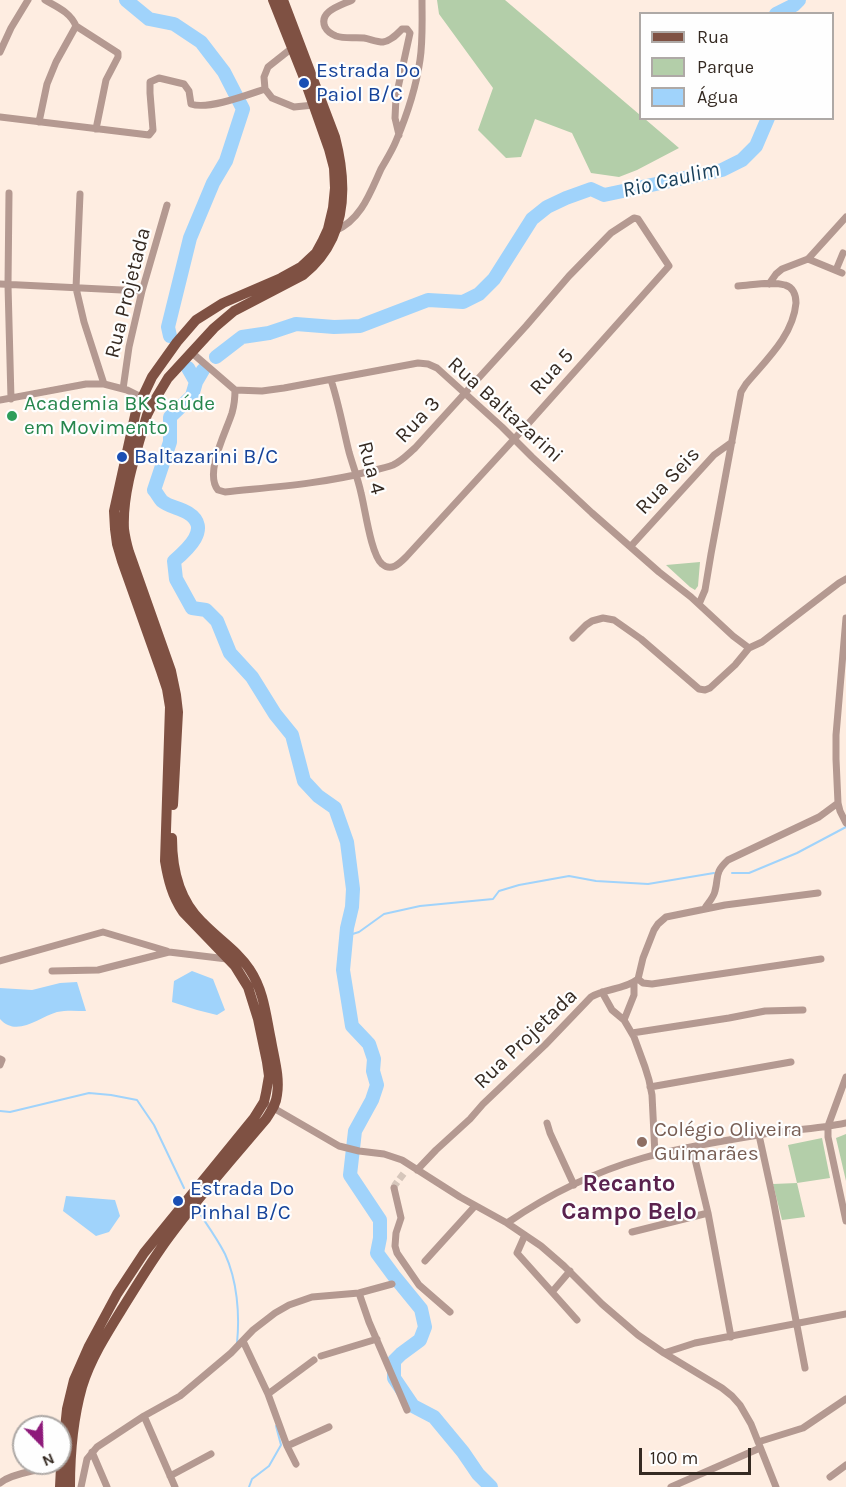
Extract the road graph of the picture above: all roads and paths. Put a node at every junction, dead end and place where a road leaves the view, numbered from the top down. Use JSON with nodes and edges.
{"nodes":[{"id":1,"x":27,"y":0,"type":"edge"},
{"id":2,"x":45,"y":0,"type":"edge"},
{"id":3,"x":273,"y":0,"type":"edge"},
{"id":4,"x":283,"y":0,"type":"edge"},
{"id":5,"x":352,"y":0,"type":"edge"},
{"id":6,"x":422,"y":0,"type":"edge"},
{"id":7,"x":76,"y":26,"type":"junction"},
{"id":8,"x":292,"y":48,"type":"junction"},
{"id":9,"x":0,"y":52,"type":"edge"},
{"id":10,"x":265,"y":89,"type":"junction"},
{"id":11,"x":314,"y":105,"type":"junction"},
{"id":12,"x":0,"y":117,"type":"edge"},
{"id":13,"x":39,"y":122,"type":"junction"},
{"id":14,"x":96,"y":129,"type":"junction"},
{"id":15,"x":399,"y":135,"type":"junction"},
{"id":16,"x":9,"y":193,"type":"dead end"},
{"id":17,"x":80,"y":194,"type":"dead end"},
{"id":18,"x":167,"y":205,"type":"dead end"},
{"id":19,"x":0,"y":216,"type":"edge"},
{"id":20,"x":9,"y":216,"type":"junction"},
{"id":21,"x":846,"y":217,"type":"edge"},
{"id":22,"x":335,"y":231,"type":"junction"},
{"id":23,"x":843,"y":253,"type":"dead end"},
{"id":24,"x":808,"y":259,"type":"junction"},
{"id":25,"x":669,"y":266,"type":"joint"},
{"id":26,"x":769,"y":284,"type":"junction"},
{"id":27,"x":4,"y":285,"type":"edge"},
{"id":28,"x":738,"y":286,"type":"dead end"},
{"id":29,"x":76,"y":288,"type":"junction"},
{"id":30,"x":141,"y":291,"type":"junction"},
{"id":31,"x":202,"y":316,"type":"junction"},
{"id":32,"x":214,"y":328,"type":"junction"},
{"id":33,"x":191,"y":352,"type":"junction"},
{"id":34,"x":168,"y":354,"type":"junction"},
{"id":35,"x":177,"y":367,"type":"junction"},
{"id":36,"x":331,"y":380,"type":"junction"},
{"id":37,"x":104,"y":384,"type":"junction"},
{"id":38,"x":125,"y":389,"type":"junction"},
{"id":39,"x":235,"y":390,"type":"junction"},
{"id":40,"x":465,"y":393,"type":"junction"},
{"id":41,"x":147,"y":396,"type":"junction"},
{"id":42,"x":11,"y":399,"type":"junction"},
{"id":43,"x":0,"y":400,"type":"edge"},
{"id":44,"x":514,"y":439,"type":"junction"},
{"id":45,"x":732,"y":442,"type":"junction"},
{"id":46,"x":356,"y":475,"type":"junction"},
{"id":47,"x":631,"y":546,"type":"junction"},
{"id":48,"x":381,"y":564,"type":"joint"},
{"id":49,"x":846,"y":579,"type":"edge"},
{"id":50,"x":699,"y":604,"type":"junction"},
{"id":51,"x":846,"y":618,"type":"edge"},
{"id":52,"x":573,"y":638,"type":"dead end"},
{"id":53,"x":749,"y":648,"type":"junction"},
{"id":54,"x":842,"y":787,"type":"edge"},
{"id":55,"x":838,"y":803,"type":"junction"},
{"id":56,"x":846,"y":823,"type":"edge"},
{"id":57,"x":715,"y":893,"type":"junction"},
{"id":58,"x":818,"y":893,"type":"dead end"},
{"id":59,"x":725,"y":905,"type":"junction"},
{"id":60,"x":705,"y":908,"type":"junction"},
{"id":61,"x":169,"y":952,"type":"junction"},
{"id":62,"x":229,"y":959,"type":"junction"},
{"id":63,"x":821,"y":959,"type":"dead end"},
{"id":64,"x":0,"y":961,"type":"edge"},
{"id":65,"x":52,"y":971,"type":"dead end"},
{"id":66,"x":636,"y":981,"type":"junction"},
{"id":67,"x":602,"y":992,"type":"junction"},
{"id":68,"x":803,"y":1010,"type":"dead end"},
{"id":69,"x":624,"y":1020,"type":"junction"},
{"id":70,"x":632,"y":1033,"type":"junction"},
{"id":71,"x":0,"y":1059,"type":"edge"},
{"id":72,"x":791,"y":1062,"type":"dead end"},
{"id":73,"x":0,"y":1065,"type":"edge"},
{"id":74,"x":846,"y":1077,"type":"edge"},
{"id":75,"x":650,"y":1087,"type":"junction"},
{"id":76,"x":269,"y":1105,"type":"junction"},
{"id":77,"x":547,"y":1123,"type":"dead end"},
{"id":78,"x":846,"y":1123,"type":"edge"},
{"id":79,"x":828,"y":1126,"type":"junction"},
{"id":80,"x":759,"y":1135,"type":"junction"},
{"id":81,"x":692,"y":1147,"type":"junction"},
{"id":82,"x":655,"y":1155,"type":"junction"},
{"id":83,"x":409,"y":1164,"type":"junction"},
{"id":84,"x":417,"y":1170,"type":"junction"},
{"id":85,"x":404,"y":1173,"type":"tunnel mouth"},
{"id":86,"x":574,"y":1185,"type":"junction"},
{"id":87,"x":394,"y":1188,"type":"dead end"},
{"id":88,"x":475,"y":1206,"type":"junction"},
{"id":89,"x":708,"y":1213,"type":"junction"},
{"id":90,"x":846,"y":1221,"type":"edge"},
{"id":91,"x":507,"y":1223,"type":"junction"},
{"id":92,"x":632,"y":1232,"type":"dead end"},
{"id":93,"x":525,"y":1235,"type":"junction"},
{"id":94,"x":425,"y":1261,"type":"dead end"},
{"id":95,"x":570,"y":1271,"type":"junction"},
{"id":96,"x":392,"y":1284,"type":"dead end"},
{"id":97,"x":552,"y":1292,"type":"junction"},
{"id":98,"x":358,"y":1293,"type":"junction"},
{"id":99,"x":450,"y":1312,"type":"dead end"},
{"id":100,"x":846,"y":1314,"type":"edge"},
{"id":101,"x":577,"y":1320,"type":"dead end"},
{"id":102,"x":796,"y":1323,"type":"junction"},
{"id":103,"x":730,"y":1337,"type":"junction"},
{"id":104,"x":377,"y":1339,"type":"junction"},
{"id":105,"x":243,"y":1341,"type":"junction"},
{"id":106,"x":664,"y":1353,"type":"junction"},
{"id":107,"x":321,"y":1356,"type":"dead end"},
{"id":108,"x":314,"y":1360,"type":"dead end"},
{"id":109,"x":805,"y":1368,"type":"dead end"},
{"id":110,"x":268,"y":1394,"type":"junction"},
{"id":111,"x":846,"y":1399,"type":"edge"},
{"id":112,"x":407,"y":1410,"type":"dead end"},
{"id":113,"x":67,"y":1415,"type":"edge"},
{"id":114,"x":144,"y":1416,"type":"junction"},
{"id":115,"x":329,"y":1427,"type":"dead end"},
{"id":116,"x":759,"y":1445,"type":"junction"},
{"id":117,"x":287,"y":1446,"type":"junction"},
{"id":118,"x":92,"y":1452,"type":"junction"},
{"id":119,"x":211,"y":1454,"type":"dead end"},
{"id":120,"x":296,"y":1464,"type":"dead end"},
{"id":121,"x":846,"y":1465,"type":"edge"},
{"id":122,"x":18,"y":1475,"type":"edge"},
{"id":123,"x":170,"y":1476,"type":"junction"},
{"id":124,"x":830,"y":1477,"type":"dead end"},
{"id":125,"x":0,"y":1483,"type":"edge"},
{"id":126,"x":81,"y":1487,"type":"edge"},
{"id":127,"x":107,"y":1487,"type":"edge"},
{"id":128,"x":175,"y":1487,"type":"edge"},
{"id":129,"x":672,"y":1487,"type":"edge"},
{"id":130,"x":776,"y":1487,"type":"edge"}],
"edges":[{"from":1,"to":9,"type":"street"},
{"from":2,"to":7,"type":"street"},
{"from":3,"to":8,"type":"main road"},
{"from":4,"to":22,"type":"main road"},
{"from":5,"to":15,"type":"street"},
{"from":6,"to":15,"type":"street"},
{"from":7,"to":13,"type":"street"},
{"from":7,"to":14,"type":"street"},
{"from":8,"to":10,"type":"street"},
{"from":8,"to":11,"type":"main road"},
{"from":10,"to":11,"type":"street"},
{"from":10,"to":14,"type":"street"},
{"from":11,"to":31,"type":"main road"},
{"from":12,"to":13,"type":"street"},
{"from":13,"to":14,"type":"street"},
{"from":15,"to":22,"type":"street"},
{"from":16,"to":20,"type":"street"},
{"from":17,"to":29,"type":"street"},
{"from":18,"to":30,"type":"street","name":"Rua Projetada"},
{"from":19,"to":20,"type":"street"},
{"from":20,"to":27,"type":"street"},
{"from":21,"to":24,"type":"street"},
{"from":22,"to":32,"type":"main road"},
{"from":23,"to":24,"type":"street"},
{"from":24,"to":26,"type":"street"},
{"from":25,"to":40,"type":"street","name":"Rua 3"},
{"from":25,"to":44,"type":"street","name":"Rua 5"},
{"from":26,"to":28,"type":"street"},
{"from":26,"to":45,"type":"street"},
{"from":27,"to":29,"type":"street"},
{"from":27,"to":42,"type":"street"},
{"from":29,"to":30,"type":"street"},
{"from":29,"to":37,"type":"street"},
{"from":30,"to":38,"type":"street","name":"Rua Projetada"},
{"from":31,"to":32,"type":"main road"},
{"from":31,"to":34,"type":"main road"},
{"from":32,"to":33,"type":"main road"},
{"from":33,"to":35,"type":"main road"},
{"from":33,"to":39,"type":"street"},
{"from":34,"to":35,"type":"main road"},
{"from":34,"to":41,"type":"main road"},
{"from":35,"to":41,"type":"main road"},
{"from":36,"to":39,"type":"street","name":"Rua Baltazarini"},
{"from":36,"to":40,"type":"street","name":"Rua Baltazarini"},
{"from":36,"to":46,"type":"street","name":"Rua 4"},
{"from":37,"to":38,"type":"street"},
{"from":37,"to":42,"type":"street"},
{"from":38,"to":41,"type":"street"},
{"from":38,"to":41,"type":"street"},
{"from":39,"to":46,"type":"street","name":"Rua 3"},
{"from":40,"to":44,"type":"street","name":"Rua Baltazarini"},
{"from":40,"to":46,"type":"street","name":"Rua 3"},
{"from":41,"to":62,"type":"main road"},
{"from":41,"to":76,"type":"main road"},
{"from":42,"to":43,"type":"street"},
{"from":44,"to":47,"type":"street","name":"Rua Baltazarini"},
{"from":44,"to":48,"type":"street","name":"Rua 5"},
{"from":45,"to":47,"type":"street","name":"Rua Seis"},
{"from":45,"to":50,"type":"street"},
{"from":46,"to":48,"type":"street","name":"Rua 4"},
{"from":47,"to":50,"type":"street","name":"Rua Baltazarini"},
{"from":49,"to":53,"type":"street"},
{"from":50,"to":53,"type":"street","name":"Rua Baltazarini"},
{"from":51,"to":54,"type":"street"},
{"from":52,"to":53,"type":"street"},
{"from":54,"to":55,"type":"street"},
{"from":55,"to":56,"type":"street"},
{"from":55,"to":57,"type":"street"},
{"from":57,"to":59,"type":"street"},
{"from":57,"to":60,"type":"street"},
{"from":58,"to":59,"type":"street"},
{"from":59,"to":60,"type":"street"},
{"from":60,"to":66,"type":"street"},
{"from":61,"to":62,"type":"street"},
{"from":61,"to":64,"type":"street"},
{"from":61,"to":65,"type":"street"},
{"from":62,"to":76,"type":"main road"},
{"from":63,"to":66,"type":"street","name":"Rua Projetada"},
{"from":66,"to":67,"type":"street","name":"Rua Projetada"},
{"from":66,"to":69,"type":"street"},
{"from":67,"to":69,"type":"street"},
{"from":67,"to":84,"type":"street","name":"Rua Projetada"},
{"from":68,"to":70,"type":"street"},
{"from":69,"to":70,"type":"street"},
{"from":70,"to":75,"type":"street"},
{"from":71,"to":73,"type":"street"},
{"from":72,"to":75,"type":"street"},
{"from":74,"to":79,"type":"street"},
{"from":75,"to":82,"type":"street"},
{"from":76,"to":83,"type":"street"},
{"from":76,"to":113,"type":"main road"},
{"from":77,"to":86,"type":"street"},
{"from":78,"to":79,"type":"street"},
{"from":79,"to":80,"type":"street"},
{"from":79,"to":90,"type":"street"},
{"from":80,"to":81,"type":"street"},
{"from":80,"to":102,"type":"street"},
{"from":81,"to":82,"type":"street"},
{"from":81,"to":89,"type":"street"},
{"from":82,"to":86,"type":"street"},
{"from":83,"to":84,"type":"street"},
{"from":83,"to":85,"type":"street"},
{"from":84,"to":88,"type":"street"},
{"from":86,"to":91,"type":"street"},
{"from":87,"to":99,"type":"street"},
{"from":88,"to":91,"type":"street"},
{"from":88,"to":94,"type":"street"},
{"from":89,"to":92,"type":"street"},
{"from":89,"to":103,"type":"street"},
{"from":91,"to":93,"type":"street"},
{"from":93,"to":95,"type":"street"},
{"from":93,"to":97,"type":"street"},
{"from":95,"to":97,"type":"street"},
{"from":95,"to":106,"type":"street"},
{"from":96,"to":98,"type":"street"},
{"from":97,"to":101,"type":"street"},
{"from":98,"to":104,"type":"street"},
{"from":98,"to":105,"type":"street"},
{"from":100,"to":102,"type":"street"},
{"from":102,"to":103,"type":"street"},
{"from":102,"to":109,"type":"street"},
{"from":103,"to":106,"type":"street"},
{"from":104,"to":107,"type":"street"},
{"from":104,"to":112,"type":"street"},
{"from":105,"to":110,"type":"street"},
{"from":105,"to":114,"type":"street"},
{"from":106,"to":116,"type":"street"},
{"from":108,"to":110,"type":"street"},
{"from":110,"to":117,"type":"street"},
{"from":111,"to":116,"type":"street"},
{"from":114,"to":118,"type":"street"},
{"from":114,"to":123,"type":"street"},
{"from":115,"to":117,"type":"street"},
{"from":116,"to":129,"type":"street"},
{"from":116,"to":130,"type":"street"},
{"from":117,"to":120,"type":"street"},
{"from":118,"to":126,"type":"street"},
{"from":118,"to":127,"type":"street"},
{"from":119,"to":123,"type":"street"},
{"from":121,"to":124,"type":"street"},
{"from":122,"to":125,"type":"street"},
{"from":123,"to":128,"type":"street"}]}
